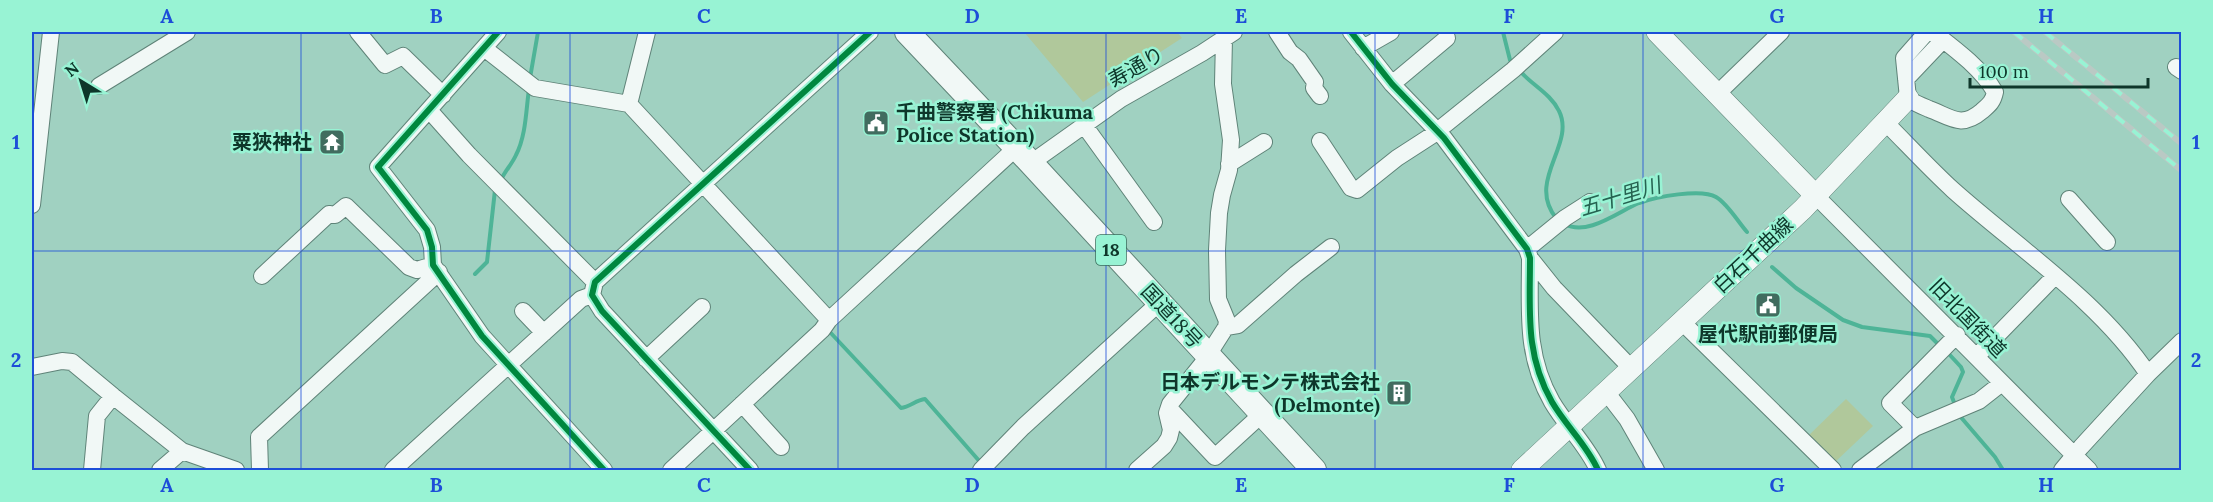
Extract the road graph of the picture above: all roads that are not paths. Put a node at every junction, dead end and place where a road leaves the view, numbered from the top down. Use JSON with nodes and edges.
{"nodes":[{"id":1,"x":51,"y":32,"type":"edge"},
{"id":2,"x":187,"y":32,"type":"edge"},
{"id":3,"x":358,"y":32,"type":"edge"},
{"id":4,"x":498,"y":32,"type":"edge"},
{"id":5,"x":647,"y":32,"type":"edge"},
{"id":6,"x":870,"y":32,"type":"edge"},
{"id":7,"x":907,"y":32,"type":"edge"},
{"id":8,"x":1277,"y":32,"type":"edge"},
{"id":9,"x":1351,"y":32,"type":"edge"},
{"id":10,"x":1391,"y":32,"type":"edge"},
{"id":11,"x":1555,"y":32,"type":"edge"},
{"id":12,"x":1657,"y":32,"type":"edge"},
{"id":13,"x":1781,"y":32,"type":"edge"},
{"id":14,"x":1927,"y":32,"type":"edge"},
{"id":15,"x":1229,"y":35,"type":"edge"},
{"id":16,"x":1938,"y":36,"type":"edge"},
{"id":17,"x":1447,"y":38,"type":"dead end"},
{"id":18,"x":484,"y":48,"type":"junction"},
{"id":19,"x":1363,"y":48,"type":"junction"},
{"id":20,"x":1392,"y":84,"type":"junction"},
{"id":21,"x":99,"y":86,"type":"dead end"},
{"id":22,"x":1907,"y":89,"type":"junction"},
{"id":23,"x":1717,"y":94,"type":"junction"},
{"id":24,"x":443,"y":95,"type":"junction"},
{"id":25,"x":1320,"y":96,"type":"dead end"},
{"id":26,"x":629,"y":104,"type":"junction"},
{"id":27,"x":429,"y":110,"type":"junction"},
{"id":28,"x":1886,"y":122,"type":"junction"},
{"id":29,"x":1084,"y":125,"type":"junction"},
{"id":30,"x":1436,"y":130,"type":"junction"},
{"id":31,"x":1320,"y":141,"type":"dead end"},
{"id":32,"x":1264,"y":142,"type":"dead end"},
{"id":33,"x":1024,"y":155,"type":"junction"},
{"id":34,"x":1229,"y":164,"type":"junction"},
{"id":35,"x":703,"y":184,"type":"junction"},
{"id":36,"x":1816,"y":196,"type":"junction"},
{"id":37,"x":2069,"y":199,"type":"dead end"},
{"id":38,"x":1590,"y":202,"type":"dead end"},
{"id":39,"x":32,"y":205,"type":"edge"},
{"id":40,"x":1154,"y":222,"type":"dead end"},
{"id":41,"x":2107,"y":242,"type":"dead end"},
{"id":42,"x":1331,"y":247,"type":"dead end"},
{"id":43,"x":1528,"y":254,"type":"junction"},
{"id":44,"x":436,"y":268,"type":"junction"},
{"id":45,"x":262,"y":276,"type":"dead end"},
{"id":46,"x":2055,"y":276,"type":"junction"},
{"id":47,"x":593,"y":289,"type":"junction"},
{"id":48,"x":1159,"y":303,"type":"junction"},
{"id":49,"x":702,"y":307,"type":"dead end"},
{"id":50,"x":523,"y":311,"type":"dead end"},
{"id":51,"x":1682,"y":322,"type":"junction"},
{"id":52,"x":826,"y":324,"type":"junction"},
{"id":53,"x":1226,"y":327,"type":"junction"},
{"id":54,"x":544,"y":333,"type":"junction"},
{"id":55,"x":1948,"y":344,"type":"junction"},
{"id":56,"x":2180,"y":346,"type":"edge"},
{"id":57,"x":1208,"y":356,"type":"junction"},
{"id":58,"x":1977,"y":356,"type":"junction"},
{"id":59,"x":646,"y":359,"type":"junction"},
{"id":60,"x":509,"y":365,"type":"junction"},
{"id":61,"x":32,"y":367,"type":"edge"},
{"id":62,"x":1632,"y":369,"type":"junction"},
{"id":63,"x":2148,"y":374,"type":"junction"},
{"id":64,"x":2002,"y":383,"type":"junction"},
{"id":65,"x":1607,"y":393,"type":"junction"},
{"id":66,"x":113,"y":396,"type":"junction"},
{"id":67,"x":742,"y":404,"type":"junction"},
{"id":68,"x":1169,"y":408,"type":"junction"},
{"id":69,"x":1262,"y":414,"type":"junction"},
{"id":70,"x":1569,"y":428,"type":"junction"},
{"id":71,"x":1915,"y":428,"type":"junction"},
{"id":72,"x":713,"y":431,"type":"junction"},
{"id":73,"x":781,"y":447,"type":"dead end"},
{"id":74,"x":182,"y":451,"type":"junction"},
{"id":75,"x":2073,"y":456,"type":"junction"},
{"id":76,"x":987,"y":468,"type":"edge"},
{"id":77,"x":92,"y":471,"type":"edge"},
{"id":78,"x":160,"y":471,"type":"edge"},
{"id":79,"x":236,"y":471,"type":"edge"},
{"id":80,"x":260,"y":471,"type":"edge"},
{"id":81,"x":393,"y":471,"type":"edge"},
{"id":82,"x":604,"y":471,"type":"edge"},
{"id":83,"x":671,"y":471,"type":"edge"},
{"id":84,"x":750,"y":471,"type":"edge"},
{"id":85,"x":1137,"y":471,"type":"edge"},
{"id":86,"x":1314,"y":471,"type":"edge"},
{"id":87,"x":1522,"y":471,"type":"edge"},
{"id":88,"x":1598,"y":471,"type":"edge"},
{"id":89,"x":1656,"y":471,"type":"edge"},
{"id":90,"x":1833,"y":471,"type":"edge"},
{"id":91,"x":1860,"y":471,"type":"edge"},
{"id":92,"x":2062,"y":471,"type":"edge"},
{"id":93,"x":2089,"y":471,"type":"edge"}],
"edges":[{"from":1,"to":39,"type":"street"},
{"from":2,"to":21,"type":"street"},
{"from":3,"to":24,"type":"street"},
{"from":4,"to":18,"type":"street"},
{"from":5,"to":26,"type":"street"},
{"from":6,"to":35,"type":"street"},
{"from":7,"to":33,"type":"highway","name":"国道18号","number":"18"},
{"from":8,"to":25,"type":"street"},
{"from":9,"to":19,"type":"street"},
{"from":10,"to":19,"type":"street"},
{"from":11,"to":30,"type":"street"},
{"from":12,"to":23,"type":"main road"},
{"from":13,"to":23,"type":"street"},
{"from":14,"to":22,"type":"street"},
{"from":15,"to":29,"type":"street","name":"寿通り"},
{"from":15,"to":34,"type":"street"},
{"from":16,"to":22,"type":"street"},
{"from":16,"to":22,"type":"street"},
{"from":17,"to":20,"type":"street"},
{"from":18,"to":24,"type":"street"},
{"from":18,"to":26,"type":"street"},
{"from":19,"to":20,"type":"street"},
{"from":20,"to":30,"type":"street"},
{"from":22,"to":28,"type":"main road","name":"白石千曲線"},
{"from":23,"to":36,"type":"main road"},
{"from":24,"to":27,"type":"street"},
{"from":26,"to":35,"type":"street"},
{"from":27,"to":44,"type":"street"},
{"from":27,"to":47,"type":"street"},
{"from":28,"to":36,"type":"main road","name":"白石千曲線"},
{"from":28,"to":46,"type":"street"},
{"from":29,"to":33,"type":"street","name":"寿通り"},
{"from":29,"to":40,"type":"street"},
{"from":30,"to":31,"type":"street"},
{"from":30,"to":43,"type":"street"},
{"from":32,"to":34,"type":"street"},
{"from":33,"to":48,"type":"highway","name":"国道18号","number":"18"},
{"from":33,"to":52,"type":"street","name":"寿通り"},
{"from":34,"to":53,"type":"street"},
{"from":35,"to":47,"type":"street"},
{"from":35,"to":52,"type":"street"},
{"from":36,"to":51,"type":"main road","name":"白石千曲線"},
{"from":36,"to":55,"type":"street","name":"旧北国街道"},
{"from":37,"to":41,"type":"street"},
{"from":38,"to":43,"type":"street"},
{"from":42,"to":53,"type":"street"},
{"from":43,"to":62,"type":"street"},
{"from":43,"to":70,"type":"street"},
{"from":44,"to":45,"type":"street"},
{"from":44,"to":60,"type":"street"},
{"from":44,"to":80,"type":"street"},
{"from":46,"to":58,"type":"street"},
{"from":46,"to":63,"type":"street"},
{"from":47,"to":54,"type":"street"},
{"from":47,"to":59,"type":"street"},
{"from":48,"to":57,"type":"highway","name":"国道18号","number":"18"},
{"from":48,"to":76,"type":"street"},
{"from":49,"to":59,"type":"street"},
{"from":50,"to":54,"type":"street"},
{"from":51,"to":62,"type":"main road","name":"白石千曲線"},
{"from":51,"to":90,"type":"street"},
{"from":52,"to":67,"type":"street","name":"寿通り"},
{"from":53,"to":57,"type":"street"},
{"from":54,"to":60,"type":"street"},
{"from":55,"to":58,"type":"street","name":"旧北国街道"},
{"from":55,"to":71,"type":"street"},
{"from":56,"to":63,"type":"street"},
{"from":57,"to":68,"type":"street"},
{"from":57,"to":69,"type":"highway","name":"国道18号","number":"18"},
{"from":58,"to":64,"type":"street","name":"旧北国街道"},
{"from":59,"to":72,"type":"street"},
{"from":60,"to":81,"type":"street"},
{"from":60,"to":82,"type":"street"},
{"from":61,"to":66,"type":"street"},
{"from":62,"to":65,"type":"main road","name":"白石千曲線"},
{"from":63,"to":75,"type":"street"},
{"from":64,"to":71,"type":"street"},
{"from":64,"to":75,"type":"street","name":"旧北国街道"},
{"from":65,"to":70,"type":"main road","name":"白石千曲線"},
{"from":65,"to":89,"type":"street"},
{"from":66,"to":74,"type":"street"},
{"from":66,"to":77,"type":"street"},
{"from":67,"to":72,"type":"street","name":"寿通り"},
{"from":67,"to":73,"type":"street"},
{"from":68,"to":69,"type":"street"},
{"from":68,"to":85,"type":"street"},
{"from":69,"to":86,"type":"highway","name":"国道18号","number":"18"},
{"from":70,"to":87,"type":"main road","name":"白石千曲線"},
{"from":70,"to":88,"type":"street"},
{"from":71,"to":91,"type":"street"},
{"from":72,"to":83,"type":"street","name":"寿通り"},
{"from":72,"to":84,"type":"street"},
{"from":74,"to":78,"type":"street"},
{"from":74,"to":79,"type":"street"},
{"from":75,"to":92,"type":"street"},
{"from":75,"to":93,"type":"street","name":"旧北国街道"}]}
